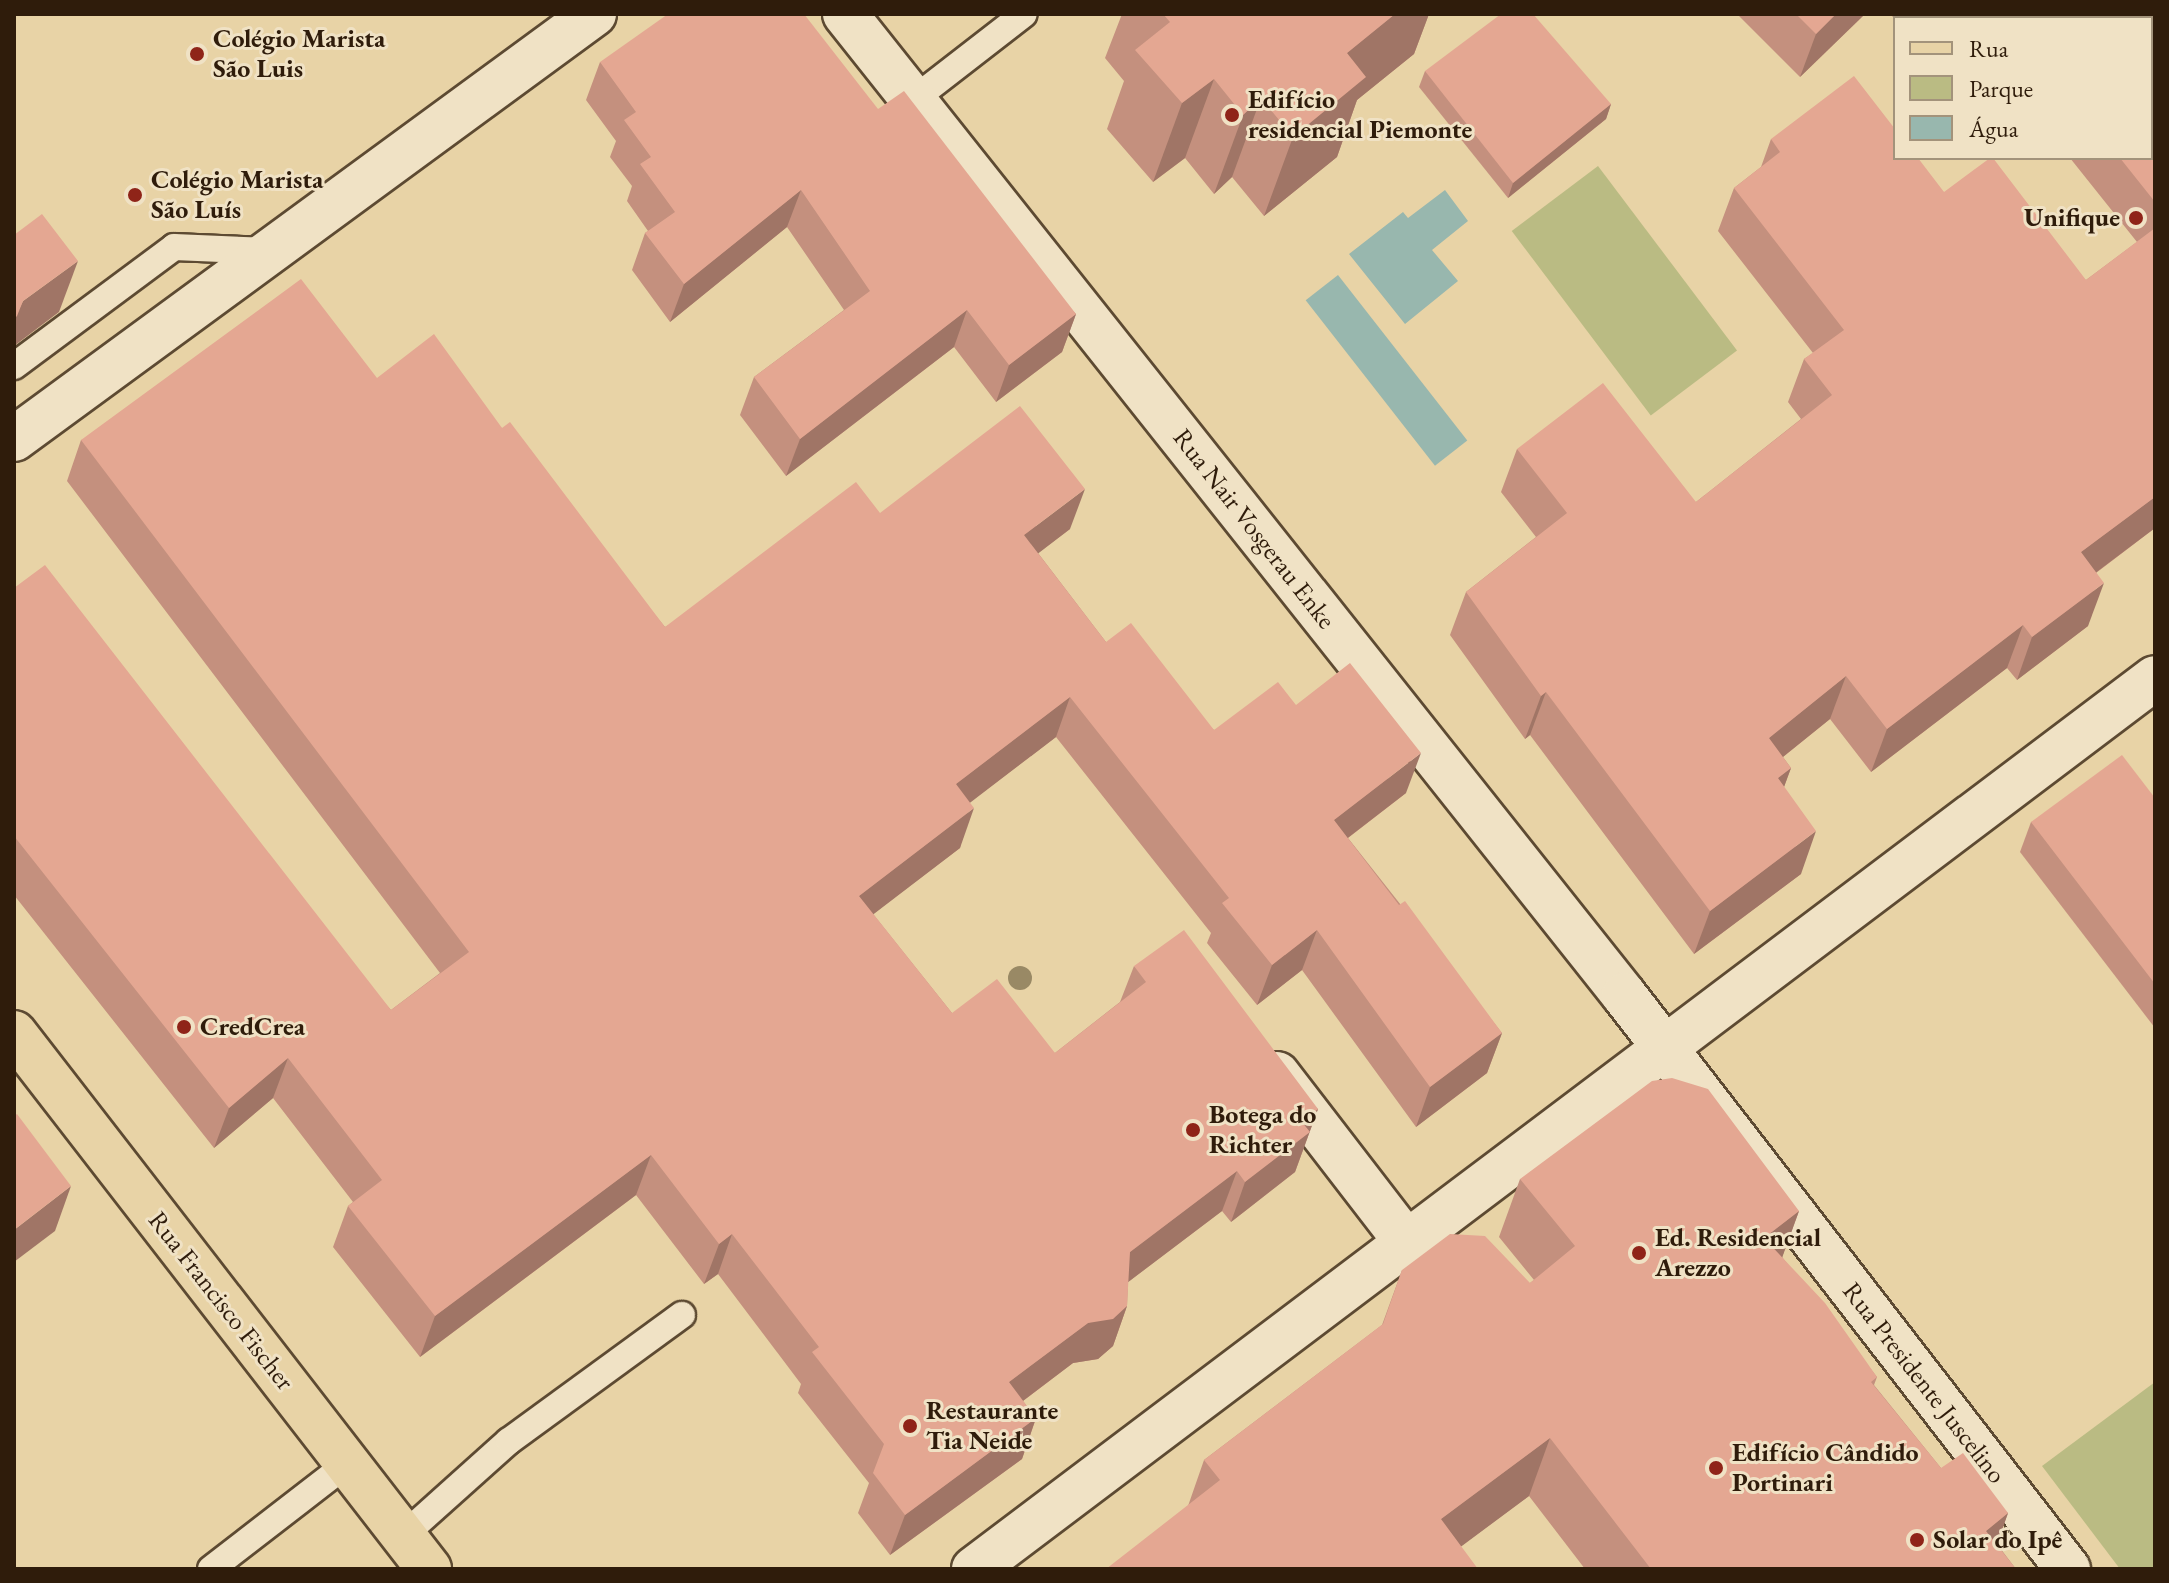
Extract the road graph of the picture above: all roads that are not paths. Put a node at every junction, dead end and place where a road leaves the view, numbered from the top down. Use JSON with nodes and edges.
{"nodes":[{"id":1,"x":594,"y":14,"type":"edge"},
{"id":2,"x":845,"y":14,"type":"edge"},
{"id":3,"x":1024,"y":14,"type":"edge"},
{"id":4,"x":913,"y":100,"type":"junction"},
{"id":5,"x":270,"y":251,"type":"junction"},
{"id":6,"x":14,"y":366,"type":"edge"},
{"id":7,"x":14,"y":439,"type":"edge"},
{"id":8,"x":2155,"y":678,"type":"edge"},
{"id":9,"x":14,"y":1033,"type":"edge"},
{"id":10,"x":1251,"y":1039,"type":"edge"},
{"id":11,"x":1662,"y":1045,"type":"junction"},
{"id":12,"x":1405,"y":1240,"type":"junction"},
{"id":13,"x":682,"y":1315,"type":"dead end"},
{"id":14,"x":347,"y":1464,"type":"junction"},
{"id":15,"x":416,"y":1553,"type":"edge"},
{"id":16,"x":211,"y":1569,"type":"edge"},
{"id":17,"x":974,"y":1569,"type":"edge"},
{"id":18,"x":2068,"y":1569,"type":"edge"}],
"edges":[{"from":1,"to":5,"type":"street"},
{"from":2,"to":4,"type":"street","name":"Rua Nair Vosgerau Enke"},
{"from":3,"to":4,"type":"lane"},
{"from":4,"to":11,"type":"street","name":"Rua Nair Vosgerau Enke"},
{"from":5,"to":6,"type":"lane"},
{"from":5,"to":7,"type":"street"},
{"from":8,"to":11,"type":"street"},
{"from":9,"to":14,"type":"main road","name":"Rua Francisco Fischer"},
{"from":10,"to":12,"type":"street"},
{"from":11,"to":12,"type":"street"},
{"from":11,"to":18,"type":"street","name":"Rua Presidente Juscelino"},
{"from":12,"to":17,"type":"street"},
{"from":13,"to":15,"type":"lane"},
{"from":14,"to":15,"type":"main road","name":"Rua Francisco Fischer"},
{"from":14,"to":16,"type":"lane"}]}
